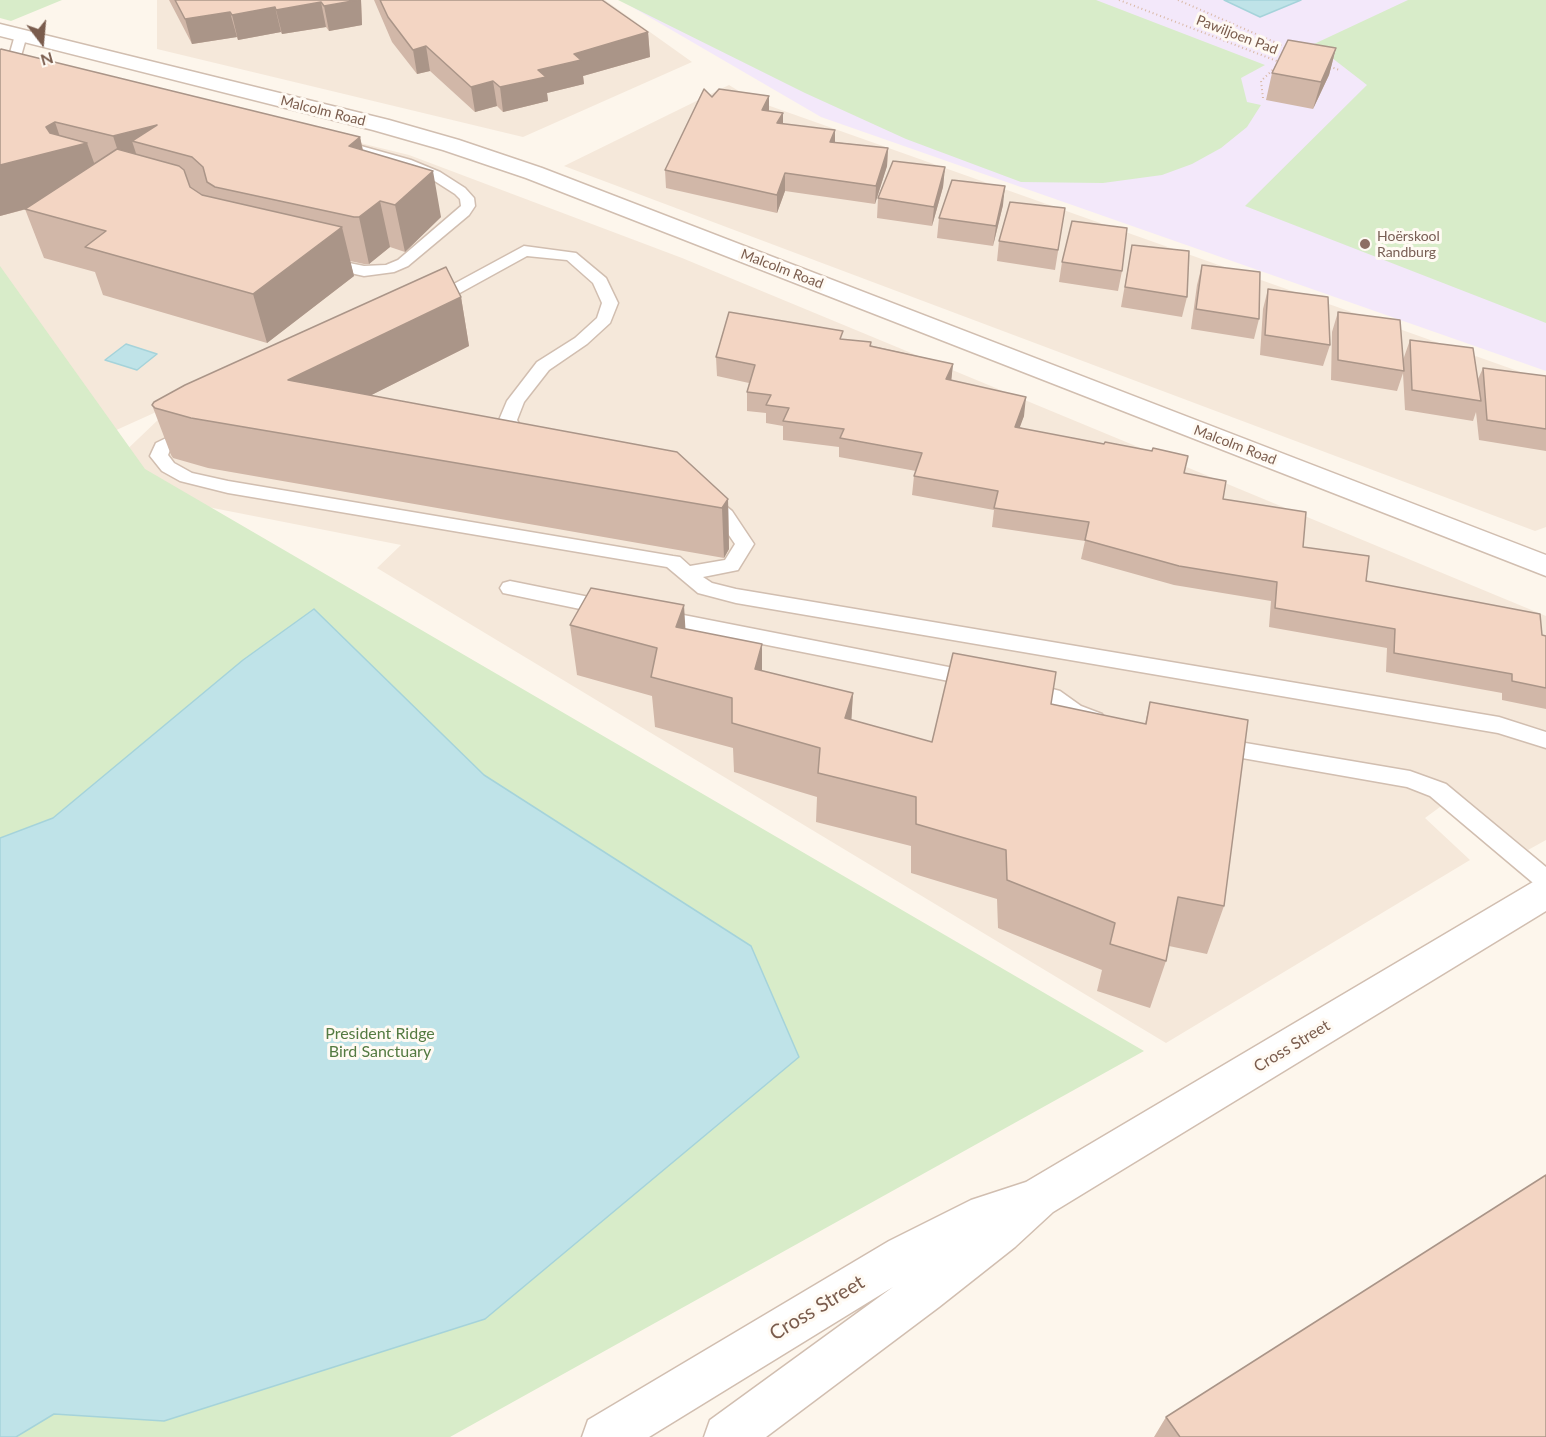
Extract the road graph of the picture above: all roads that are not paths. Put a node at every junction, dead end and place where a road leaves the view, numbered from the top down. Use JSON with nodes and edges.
{"nodes":[{"id":1,"x":11,"y":33,"type":"edge"},
{"id":2,"x":49,"y":73,"type":"edge"},
{"id":3,"x":322,"y":140,"type":"edge"},
{"id":4,"x":313,"y":260,"type":"edge"},
{"id":5,"x":413,"y":312,"type":"edge"},
{"id":6,"x":204,"y":424,"type":"edge"},
{"id":7,"x":535,"y":455,"type":"edge"},
{"id":8,"x":698,"y":496,"type":"edge"},
{"id":9,"x":1546,"y":566,"type":"edge"},
{"id":10,"x":687,"y":573,"type":"junction"},
{"id":11,"x":510,"y":588,"type":"dead end"},
{"id":12,"x":1117,"y":727,"type":"edge"},
{"id":13,"x":1546,"y":740,"type":"edge"},
{"id":14,"x":1191,"y":742,"type":"edge"},
{"id":15,"x":1546,"y":880,"type":"edge"},
{"id":16,"x":1546,"y":893,"type":"edge"},
{"id":17,"x":1038,"y":1198,"type":"junction"},
{"id":18,"x":605,"y":1437,"type":"edge"},
{"id":19,"x":727,"y":1437,"type":"edge"}],
"edges":[{"from":1,"to":2,"type":"lane"},
{"from":1,"to":9,"type":"street","name":"Malcolm Road"},
{"from":3,"to":4,"type":"lane"},
{"from":5,"to":7,"type":"lane"},
{"from":6,"to":10,"type":"lane"},
{"from":8,"to":10,"type":"lane"},
{"from":10,"to":13,"type":"lane"},
{"from":11,"to":12,"type":"lane"},
{"from":14,"to":15,"type":"lane"},
{"from":16,"to":17,"type":"street","name":"Cross Street"},
{"from":17,"to":18,"type":"street","name":"Cross Street"},
{"from":17,"to":19,"type":"street","name":"Cross Street"}]}
